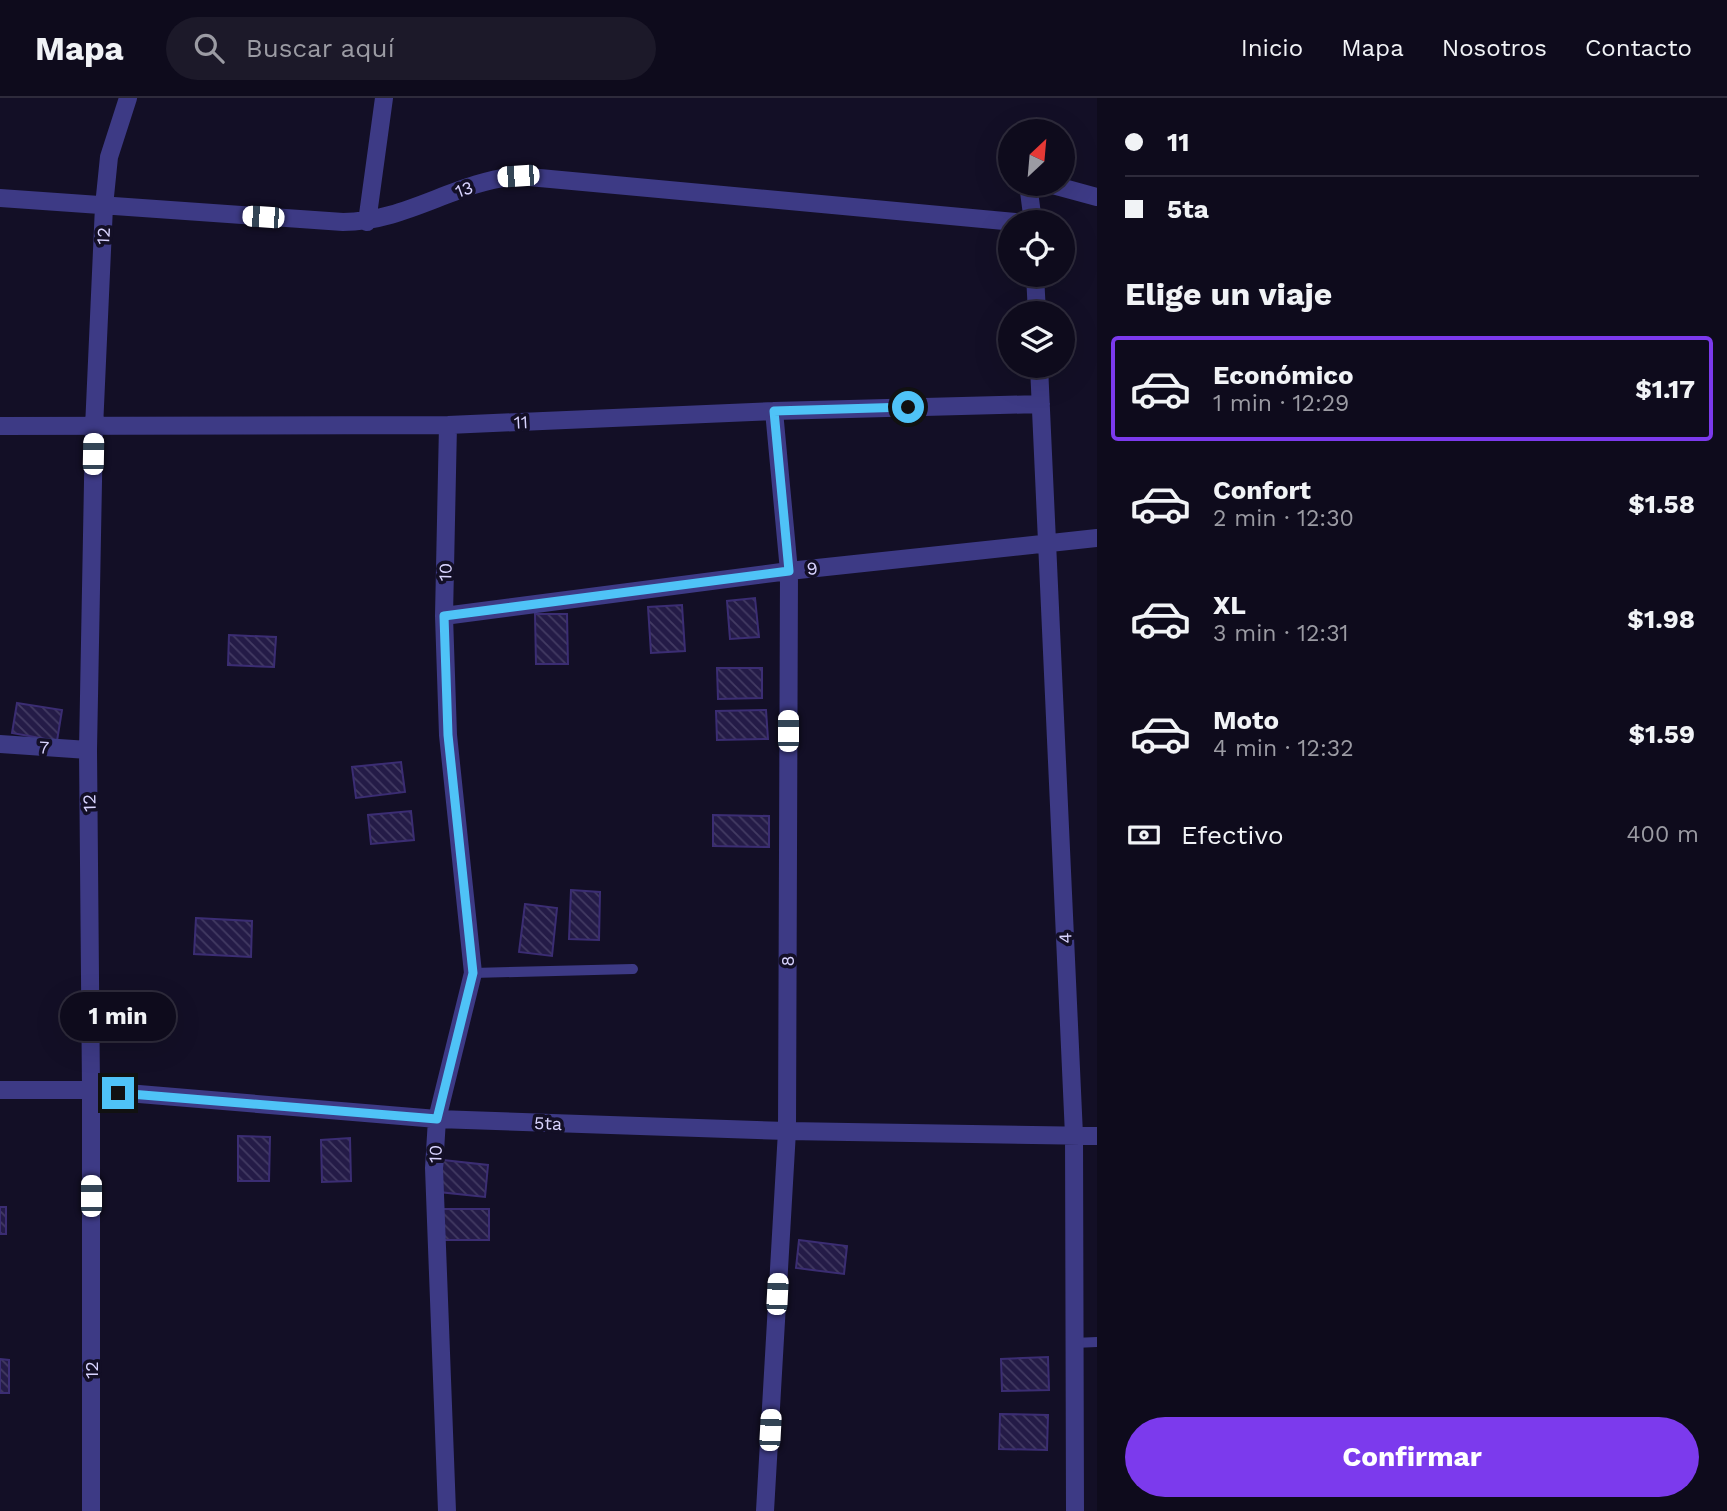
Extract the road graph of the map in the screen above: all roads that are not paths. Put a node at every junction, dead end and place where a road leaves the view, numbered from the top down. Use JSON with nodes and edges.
{"nodes":[{"id":1,"x":128,"y":98,"type":"edge"},
{"id":2,"x":384,"y":98,"type":"edge"},
{"id":3,"x":1075,"y":191,"type":"edge"},
{"id":4,"x":1097,"y":197,"type":"edge"},
{"id":5,"x":0,"y":198,"type":"edge"},
{"id":6,"x":104,"y":206,"type":"junction"},
{"id":7,"x":998,"y":220,"type":"edge"},
{"id":8,"x":367,"y":222,"type":"junction"},
{"id":9,"x":1040,"y":378,"type":"edge"},
{"id":10,"x":1041,"y":404,"type":"junction"},
{"id":11,"x":774,"y":411,"type":"junction"},
{"id":12,"x":448,"y":425,"type":"junction"},
{"id":13,"x":0,"y":426,"type":"edge"},
{"id":14,"x":94,"y":428,"type":"junction"},
{"id":15,"x":1097,"y":538,"type":"edge"},
{"id":16,"x":1047,"y":542,"type":"junction"},
{"id":17,"x":789,"y":571,"type":"junction"},
{"id":18,"x":444,"y":616,"type":"junction"},
{"id":19,"x":0,"y":744,"type":"edge"},
{"id":20,"x":88,"y":750,"type":"junction"},
{"id":21,"x":633,"y":969,"type":"dead end"},
{"id":22,"x":473,"y":973,"type":"junction"},
{"id":23,"x":0,"y":1090,"type":"edge"},
{"id":24,"x":91,"y":1090,"type":"junction"},
{"id":25,"x":437,"y":1119,"type":"junction"},
{"id":26,"x":787,"y":1131,"type":"junction"},
{"id":27,"x":1074,"y":1135,"type":"junction"},
{"id":28,"x":1097,"y":1136,"type":"edge"},
{"id":29,"x":1097,"y":1342,"type":"edge"},
{"id":30,"x":1074,"y":1343,"type":"junction"},
{"id":31,"x":91,"y":1511,"type":"edge"},
{"id":32,"x":447,"y":1511,"type":"edge"},
{"id":33,"x":765,"y":1511,"type":"edge"},
{"id":34,"x":1075,"y":1511,"type":"edge"}],
"edges":[{"from":1,"to":6,"type":"street","name":"12"},
{"from":2,"to":8,"type":"street"},
{"from":3,"to":4,"type":"street"},
{"from":5,"to":6,"type":"street","name":"13"},
{"from":6,"to":8,"type":"street","name":"13"},
{"from":6,"to":14,"type":"street","name":"12"},
{"from":7,"to":8,"type":"street","name":"13"},
{"from":9,"to":10,"type":"street","name":"4"},
{"from":10,"to":11,"type":"street","name":"11"},
{"from":10,"to":16,"type":"street","name":"4"},
{"from":11,"to":12,"type":"street","name":"11"},
{"from":11,"to":17,"type":"street","name":"8"},
{"from":12,"to":14,"type":"street","name":"11"},
{"from":12,"to":18,"type":"street","name":"10"},
{"from":13,"to":14,"type":"street","name":"11"},
{"from":14,"to":20,"type":"street","name":"12"},
{"from":15,"to":16,"type":"street","name":"9"},
{"from":16,"to":17,"type":"street","name":"9"},
{"from":16,"to":27,"type":"street","name":"4"},
{"from":17,"to":18,"type":"street","name":"9"},
{"from":17,"to":26,"type":"street","name":"8"},
{"from":18,"to":22,"type":"street","name":"10"},
{"from":19,"to":20,"type":"street","name":"7"},
{"from":20,"to":24,"type":"street","name":"12"},
{"from":21,"to":22,"type":"lane"},
{"from":22,"to":25,"type":"street","name":"10"},
{"from":23,"to":24,"type":"street","name":"5ta"},
{"from":24,"to":25,"type":"street","name":"5ta"},
{"from":24,"to":31,"type":"street","name":"12"},
{"from":25,"to":26,"type":"street","name":"5ta"},
{"from":25,"to":32,"type":"street","name":"10"},
{"from":26,"to":27,"type":"street","name":"5ta"},
{"from":26,"to":33,"type":"street","name":"8"},
{"from":27,"to":28,"type":"street","name":"5ta"},
{"from":27,"to":30,"type":"street","name":"4"},
{"from":29,"to":30,"type":"lane"},
{"from":30,"to":34,"type":"street","name":"4"}]}
